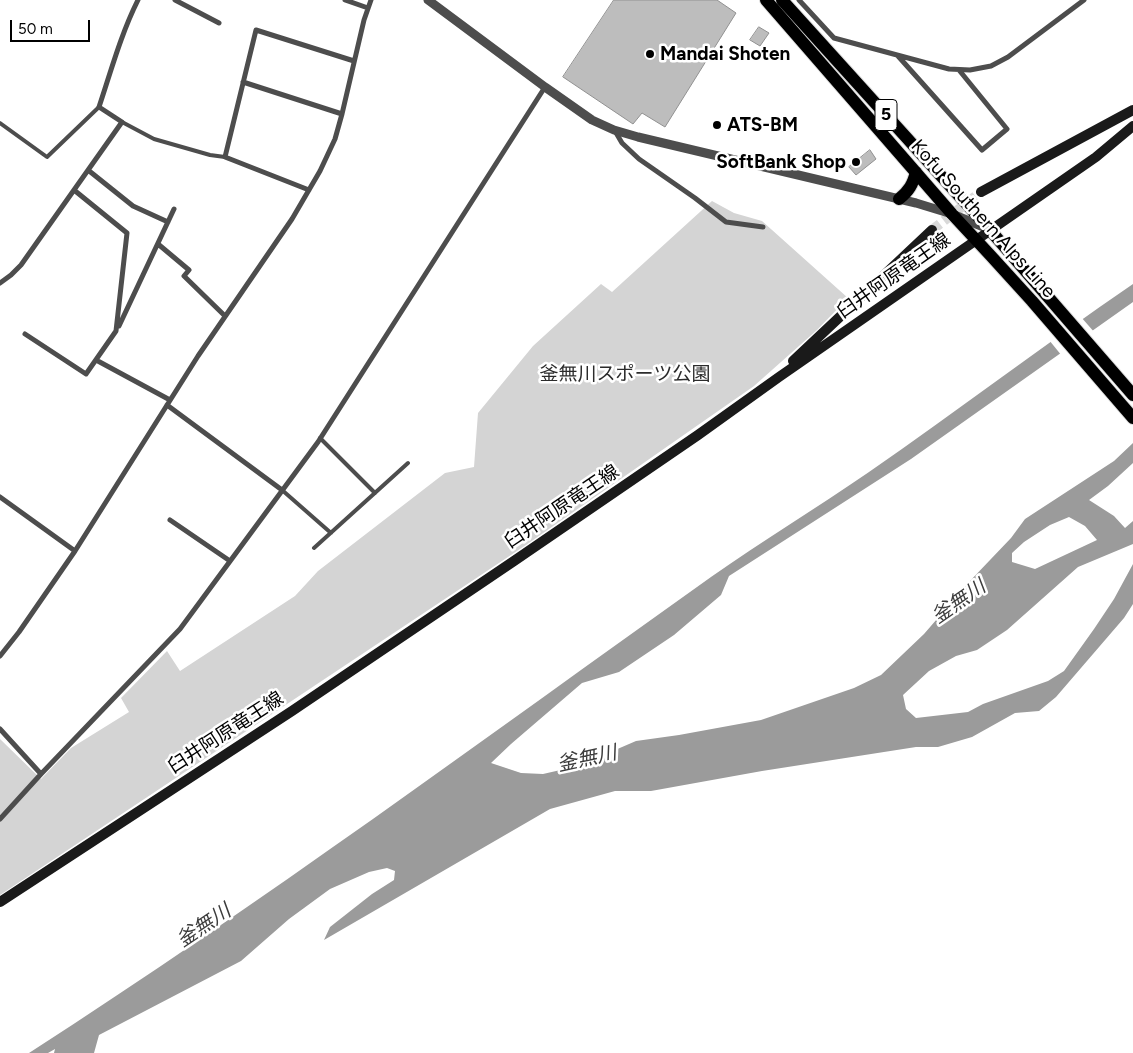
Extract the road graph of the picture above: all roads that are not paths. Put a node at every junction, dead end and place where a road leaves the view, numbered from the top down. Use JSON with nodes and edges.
{"nodes":[{"id":1,"x":138,"y":0,"type":"edge"},
{"id":2,"x":175,"y":0,"type":"edge"},
{"id":3,"x":345,"y":0,"type":"edge"},
{"id":4,"x":370,"y":0,"type":"edge"},
{"id":5,"x":428,"y":0,"type":"edge"},
{"id":6,"x":766,"y":0,"type":"edge"},
{"id":7,"x":782,"y":0,"type":"edge"},
{"id":8,"x":799,"y":0,"type":"edge"},
{"id":9,"x":1084,"y":0,"type":"edge"},
{"id":10,"x":368,"y":8,"type":"junction"},
{"id":11,"x":219,"y":23,"type":"dead end"},
{"id":12,"x":898,"y":56,"type":"junction"},
{"id":13,"x":354,"y":60,"type":"junction"},
{"id":14,"x":959,"y":70,"type":"junction"},
{"id":15,"x":243,"y":82,"type":"junction"},
{"id":16,"x":545,"y":87,"type":"junction"},
{"id":17,"x":99,"y":107,"type":"junction"},
{"id":18,"x":1133,"y":110,"type":"edge"},
{"id":19,"x":342,"y":114,"type":"junction"},
{"id":20,"x":122,"y":122,"type":"junction"},
{"id":21,"x":0,"y":123,"type":"edge"},
{"id":22,"x":1133,"y":126,"type":"edge"},
{"id":23,"x":614,"y":130,"type":"junction"},
{"id":24,"x":225,"y":157,"type":"junction"},
{"id":25,"x":88,"y":170,"type":"junction"},
{"id":26,"x":916,"y":172,"type":"junction"},
{"id":27,"x":74,"y":190,"type":"junction"},
{"id":28,"x":309,"y":190,"type":"junction"},
{"id":29,"x":981,"y":192,"type":"tunnel mouth"},
{"id":30,"x":899,"y":199,"type":"junction"},
{"id":31,"x":174,"y":209,"type":"dead end"},
{"id":32,"x":952,"y":214,"type":"junction"},
{"id":33,"x":168,"y":222,"type":"junction"},
{"id":34,"x":763,"y":227,"type":"dead end"},
{"id":35,"x":932,"y":230,"type":"tunnel mouth"},
{"id":36,"x":990,"y":230,"type":"junction"},
{"id":37,"x":977,"y":240,"type":"junction"},
{"id":38,"x":158,"y":244,"type":"junction"},
{"id":39,"x":0,"y":283,"type":"edge"},
{"id":40,"x":225,"y":316,"type":"junction"},
{"id":41,"x":116,"y":331,"type":"junction"},
{"id":42,"x":25,"y":334,"type":"dead end"},
{"id":43,"x":96,"y":360,"type":"junction"},
{"id":44,"x":779,"y":376,"type":"junction"},
{"id":45,"x":1133,"y":395,"type":"edge"},
{"id":46,"x":170,"y":400,"type":"junction"},
{"id":47,"x":167,"y":406,"type":"junction"},
{"id":48,"x":1133,"y":418,"type":"edge"},
{"id":49,"x":320,"y":438,"type":"junction"},
{"id":50,"x":408,"y":463,"type":"dead end"},
{"id":51,"x":282,"y":490,"type":"junction"},
{"id":52,"x":375,"y":493,"type":"junction"},
{"id":53,"x":0,"y":497,"type":"edge"},
{"id":54,"x":170,"y":520,"type":"dead end"},
{"id":55,"x":331,"y":532,"type":"junction"},
{"id":56,"x":314,"y":548,"type":"dead end"},
{"id":57,"x":75,"y":551,"type":"junction"},
{"id":58,"x":230,"y":561,"type":"junction"},
{"id":59,"x":0,"y":656,"type":"edge"},
{"id":60,"x":0,"y":729,"type":"edge"},
{"id":61,"x":41,"y":774,"type":"junction"},
{"id":62,"x":0,"y":818,"type":"edge"},
{"id":63,"x":0,"y":902,"type":"edge"}],
"edges":[{"from":1,"to":17,"type":"street"},
{"from":2,"to":11,"type":"street"},
{"from":3,"to":10,"type":"street"},
{"from":4,"to":10,"type":"street"},
{"from":5,"to":16,"type":"street"},
{"from":6,"to":26,"type":"main road","name":"Kofu Southern Alps Line","number":"5"},
{"from":7,"to":36,"type":"main road","name":"Kofu Southern Alps Line","number":"5"},
{"from":8,"to":12,"type":"street"},
{"from":9,"to":14,"type":"street"},
{"from":10,"to":13,"type":"street"},
{"from":12,"to":14,"type":"street"},
{"from":12,"to":14,"type":"street"},
{"from":13,"to":15,"type":"street"},
{"from":13,"to":19,"type":"street"},
{"from":15,"to":19,"type":"street"},
{"from":15,"to":24,"type":"street"},
{"from":16,"to":23,"type":"street"},
{"from":16,"to":49,"type":"street"},
{"from":17,"to":20,"type":"street"},
{"from":17,"to":21,"type":"lane"},
{"from":18,"to":29,"type":"main road"},
{"from":19,"to":28,"type":"street"},
{"from":20,"to":24,"type":"lane"},
{"from":20,"to":25,"type":"street"},
{"from":22,"to":36,"type":"main road","name":"臼井阿原竜王線"},
{"from":23,"to":30,"type":"street"},
{"from":23,"to":34,"type":"street"},
{"from":24,"to":28,"type":"street"},
{"from":25,"to":27,"type":"street"},
{"from":25,"to":33,"type":"street"},
{"from":26,"to":30,"type":"main road"},
{"from":26,"to":32,"type":"main road","name":"Kofu Southern Alps Line","number":"5"},
{"from":27,"to":39,"type":"street"},
{"from":27,"to":41,"type":"street"},
{"from":28,"to":40,"type":"street"},
{"from":30,"to":32,"type":"street"},
{"from":31,"to":33,"type":"street"},
{"from":32,"to":36,"type":"street"},
{"from":32,"to":37,"type":"main road","name":"Kofu Southern Alps Line","number":"5"},
{"from":33,"to":38,"type":"street"},
{"from":35,"to":44,"type":"main road"},
{"from":36,"to":37,"type":"main road","name":"臼井阿原竜王線"},
{"from":36,"to":45,"type":"main road","name":"Kofu Southern Alps Line","number":"5"},
{"from":37,"to":44,"type":"main road","name":"臼井阿原竜王線"},
{"from":37,"to":48,"type":"main road","name":"Kofu Southern Alps Line","number":"5"},
{"from":38,"to":40,"type":"street"},
{"from":38,"to":41,"type":"street"},
{"from":40,"to":46,"type":"street"},
{"from":41,"to":43,"type":"street"},
{"from":42,"to":43,"type":"street"},
{"from":43,"to":46,"type":"street"},
{"from":44,"to":63,"type":"main road","name":"臼井阿原竜王線"},
{"from":46,"to":47,"type":"street"},
{"from":47,"to":51,"type":"street"},
{"from":47,"to":57,"type":"street"},
{"from":49,"to":51,"type":"street"},
{"from":49,"to":52,"type":"lane"},
{"from":50,"to":52,"type":"lane"},
{"from":51,"to":55,"type":"lane"},
{"from":51,"to":58,"type":"street"},
{"from":52,"to":55,"type":"lane"},
{"from":53,"to":57,"type":"street"},
{"from":54,"to":58,"type":"street"},
{"from":55,"to":56,"type":"lane"},
{"from":57,"to":59,"type":"street"},
{"from":58,"to":61,"type":"street"},
{"from":60,"to":61,"type":"street"},
{"from":61,"to":62,"type":"street"}]}
